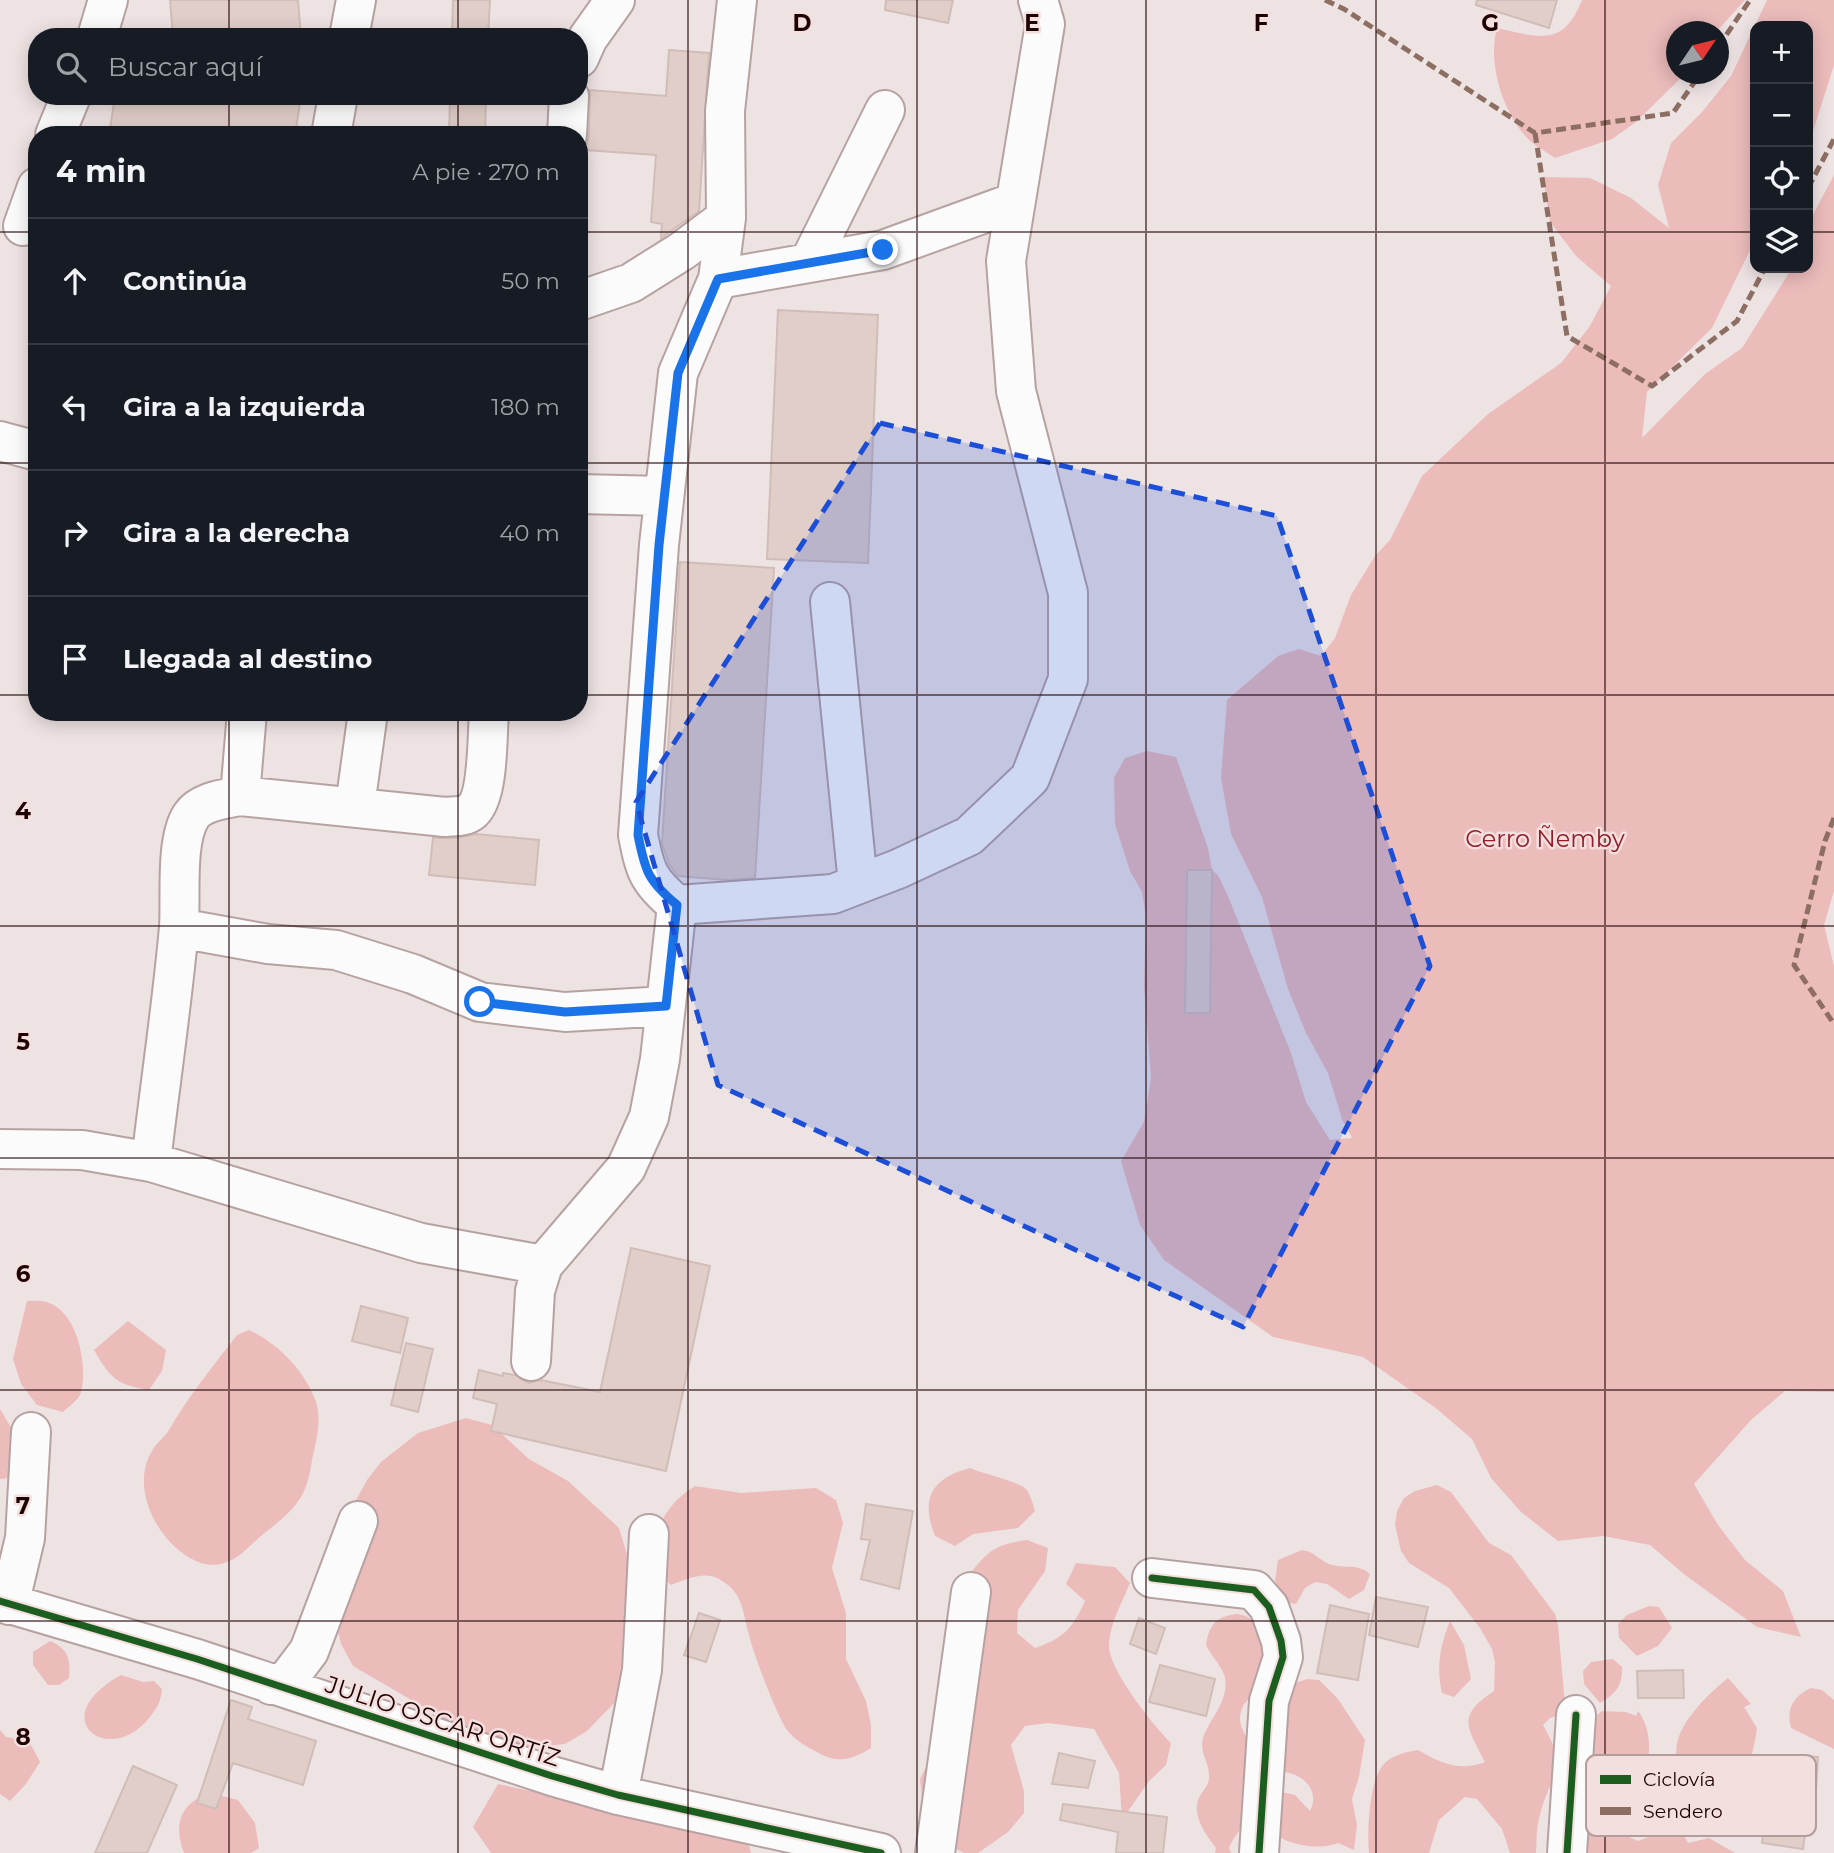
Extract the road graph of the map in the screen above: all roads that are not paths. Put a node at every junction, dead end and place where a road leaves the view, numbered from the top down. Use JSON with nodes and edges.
{"nodes":[{"id":1,"x":108,"y":0,"type":"edge"},
{"id":2,"x":356,"y":0,"type":"edge"},
{"id":3,"x":615,"y":0,"type":"edge"},
{"id":4,"x":737,"y":0,"type":"edge"},
{"id":5,"x":1038,"y":0,"type":"edge"},
{"id":6,"x":100,"y":28,"type":"edge"},
{"id":7,"x":351,"y":28,"type":"edge"},
{"id":8,"x":588,"y":38,"type":"edge"},
{"id":9,"x":67,"y":105,"type":"edge"},
{"id":10,"x":336,"y":105,"type":"edge"},
{"id":11,"x":569,"y":105,"type":"edge"},
{"id":12,"x":885,"y":110,"type":"dead end"},
{"id":13,"x":59,"y":126,"type":"edge"},
{"id":14,"x":333,"y":126,"type":"edge"},
{"id":15,"x":567,"y":126,"type":"edge"},
{"id":16,"x":1016,"y":202,"type":"junction"},
{"id":17,"x":28,"y":207,"type":"edge"},
{"id":18,"x":726,"y":218,"type":"junction"},
{"id":19,"x":20,"y":225,"type":"edge"},
{"id":20,"x":809,"y":262,"type":"junction"},
{"id":21,"x":718,"y":279,"type":"junction"},
{"id":22,"x":588,"y":297,"type":"edge"},
{"id":23,"x":0,"y":441,"type":"edge"},
{"id":24,"x":28,"y":449,"type":"edge"},
{"id":25,"x":588,"y":494,"type":"edge"},
{"id":26,"x":664,"y":496,"type":"junction"},
{"id":27,"x":830,"y":602,"type":"dead end"},
{"id":28,"x":246,"y":721,"type":"edge"},
{"id":29,"x":367,"y":721,"type":"edge"},
{"id":30,"x":488,"y":721,"type":"edge"},
{"id":31,"x":240,"y":796,"type":"junction"},
{"id":32,"x":355,"y":806,"type":"junction"},
{"id":33,"x":858,"y":884,"type":"junction"},
{"id":34,"x":677,"y":905,"type":"junction"},
{"id":35,"x":178,"y":928,"type":"junction"},
{"id":36,"x":666,"y":1006,"type":"junction"},
{"id":37,"x":0,"y":1149,"type":"edge"},
{"id":38,"x":151,"y":1162,"type":"junction"},
{"id":39,"x":543,"y":1265,"type":"junction"},
{"id":40,"x":531,"y":1361,"type":"dead end"},
{"id":41,"x":31,"y":1432,"type":"dead end"},
{"id":42,"x":358,"y":1521,"type":"dead end"},
{"id":43,"x":649,"y":1534,"type":"dead end"},
{"id":44,"x":1152,"y":1578,"type":"dead end"},
{"id":45,"x":971,"y":1592,"type":"dead end"},
{"id":46,"x":4,"y":1603,"type":"edge"},
{"id":47,"x":271,"y":1685,"type":"junction"},
{"id":48,"x":1576,"y":1715,"type":"dead end"},
{"id":49,"x":618,"y":1795,"type":"junction"},
{"id":50,"x":881,"y":1853,"type":"edge"},
{"id":51,"x":935,"y":1853,"type":"edge"},
{"id":52,"x":1259,"y":1853,"type":"edge"},
{"id":53,"x":1567,"y":1853,"type":"edge"}],
"edges":[{"from":1,"to":6,"type":"street"},
{"from":2,"to":7,"type":"street"},
{"from":3,"to":8,"type":"street"},
{"from":4,"to":18,"type":"street"},
{"from":5,"to":16,"type":"street"},
{"from":9,"to":13,"type":"street"},
{"from":10,"to":14,"type":"street"},
{"from":11,"to":15,"type":"street"},
{"from":12,"to":20,"type":"street"},
{"from":16,"to":20,"type":"street"},
{"from":16,"to":33,"type":"street"},
{"from":17,"to":19,"type":"street"},
{"from":18,"to":21,"type":"street"},
{"from":18,"to":22,"type":"street"},
{"from":20,"to":21,"type":"street"},
{"from":21,"to":26,"type":"street"},
{"from":23,"to":24,"type":"street"},
{"from":25,"to":26,"type":"street"},
{"from":26,"to":34,"type":"street"},
{"from":27,"to":33,"type":"street"},
{"from":28,"to":31,"type":"street"},
{"from":29,"to":32,"type":"street"},
{"from":30,"to":32,"type":"street"},
{"from":31,"to":32,"type":"street"},
{"from":31,"to":35,"type":"street"},
{"from":33,"to":34,"type":"street"},
{"from":34,"to":36,"type":"street"},
{"from":35,"to":36,"type":"street"},
{"from":35,"to":38,"type":"street"},
{"from":36,"to":39,"type":"street"},
{"from":37,"to":38,"type":"street"},
{"from":38,"to":39,"type":"street"},
{"from":39,"to":40,"type":"street"},
{"from":41,"to":46,"type":"street"},
{"from":42,"to":47,"type":"street"},
{"from":43,"to":49,"type":"street"},
{"from":44,"to":52,"type":"street"},
{"from":45,"to":51,"type":"street"},
{"from":46,"to":47,"type":"street","name":"JULIO OSCAR ORTÍZ"},
{"from":47,"to":49,"type":"street","name":"JULIO OSCAR ORTÍZ"},
{"from":48,"to":53,"type":"street"},
{"from":49,"to":50,"type":"street","name":"JULIO OSCAR ORTÍZ"}]}
